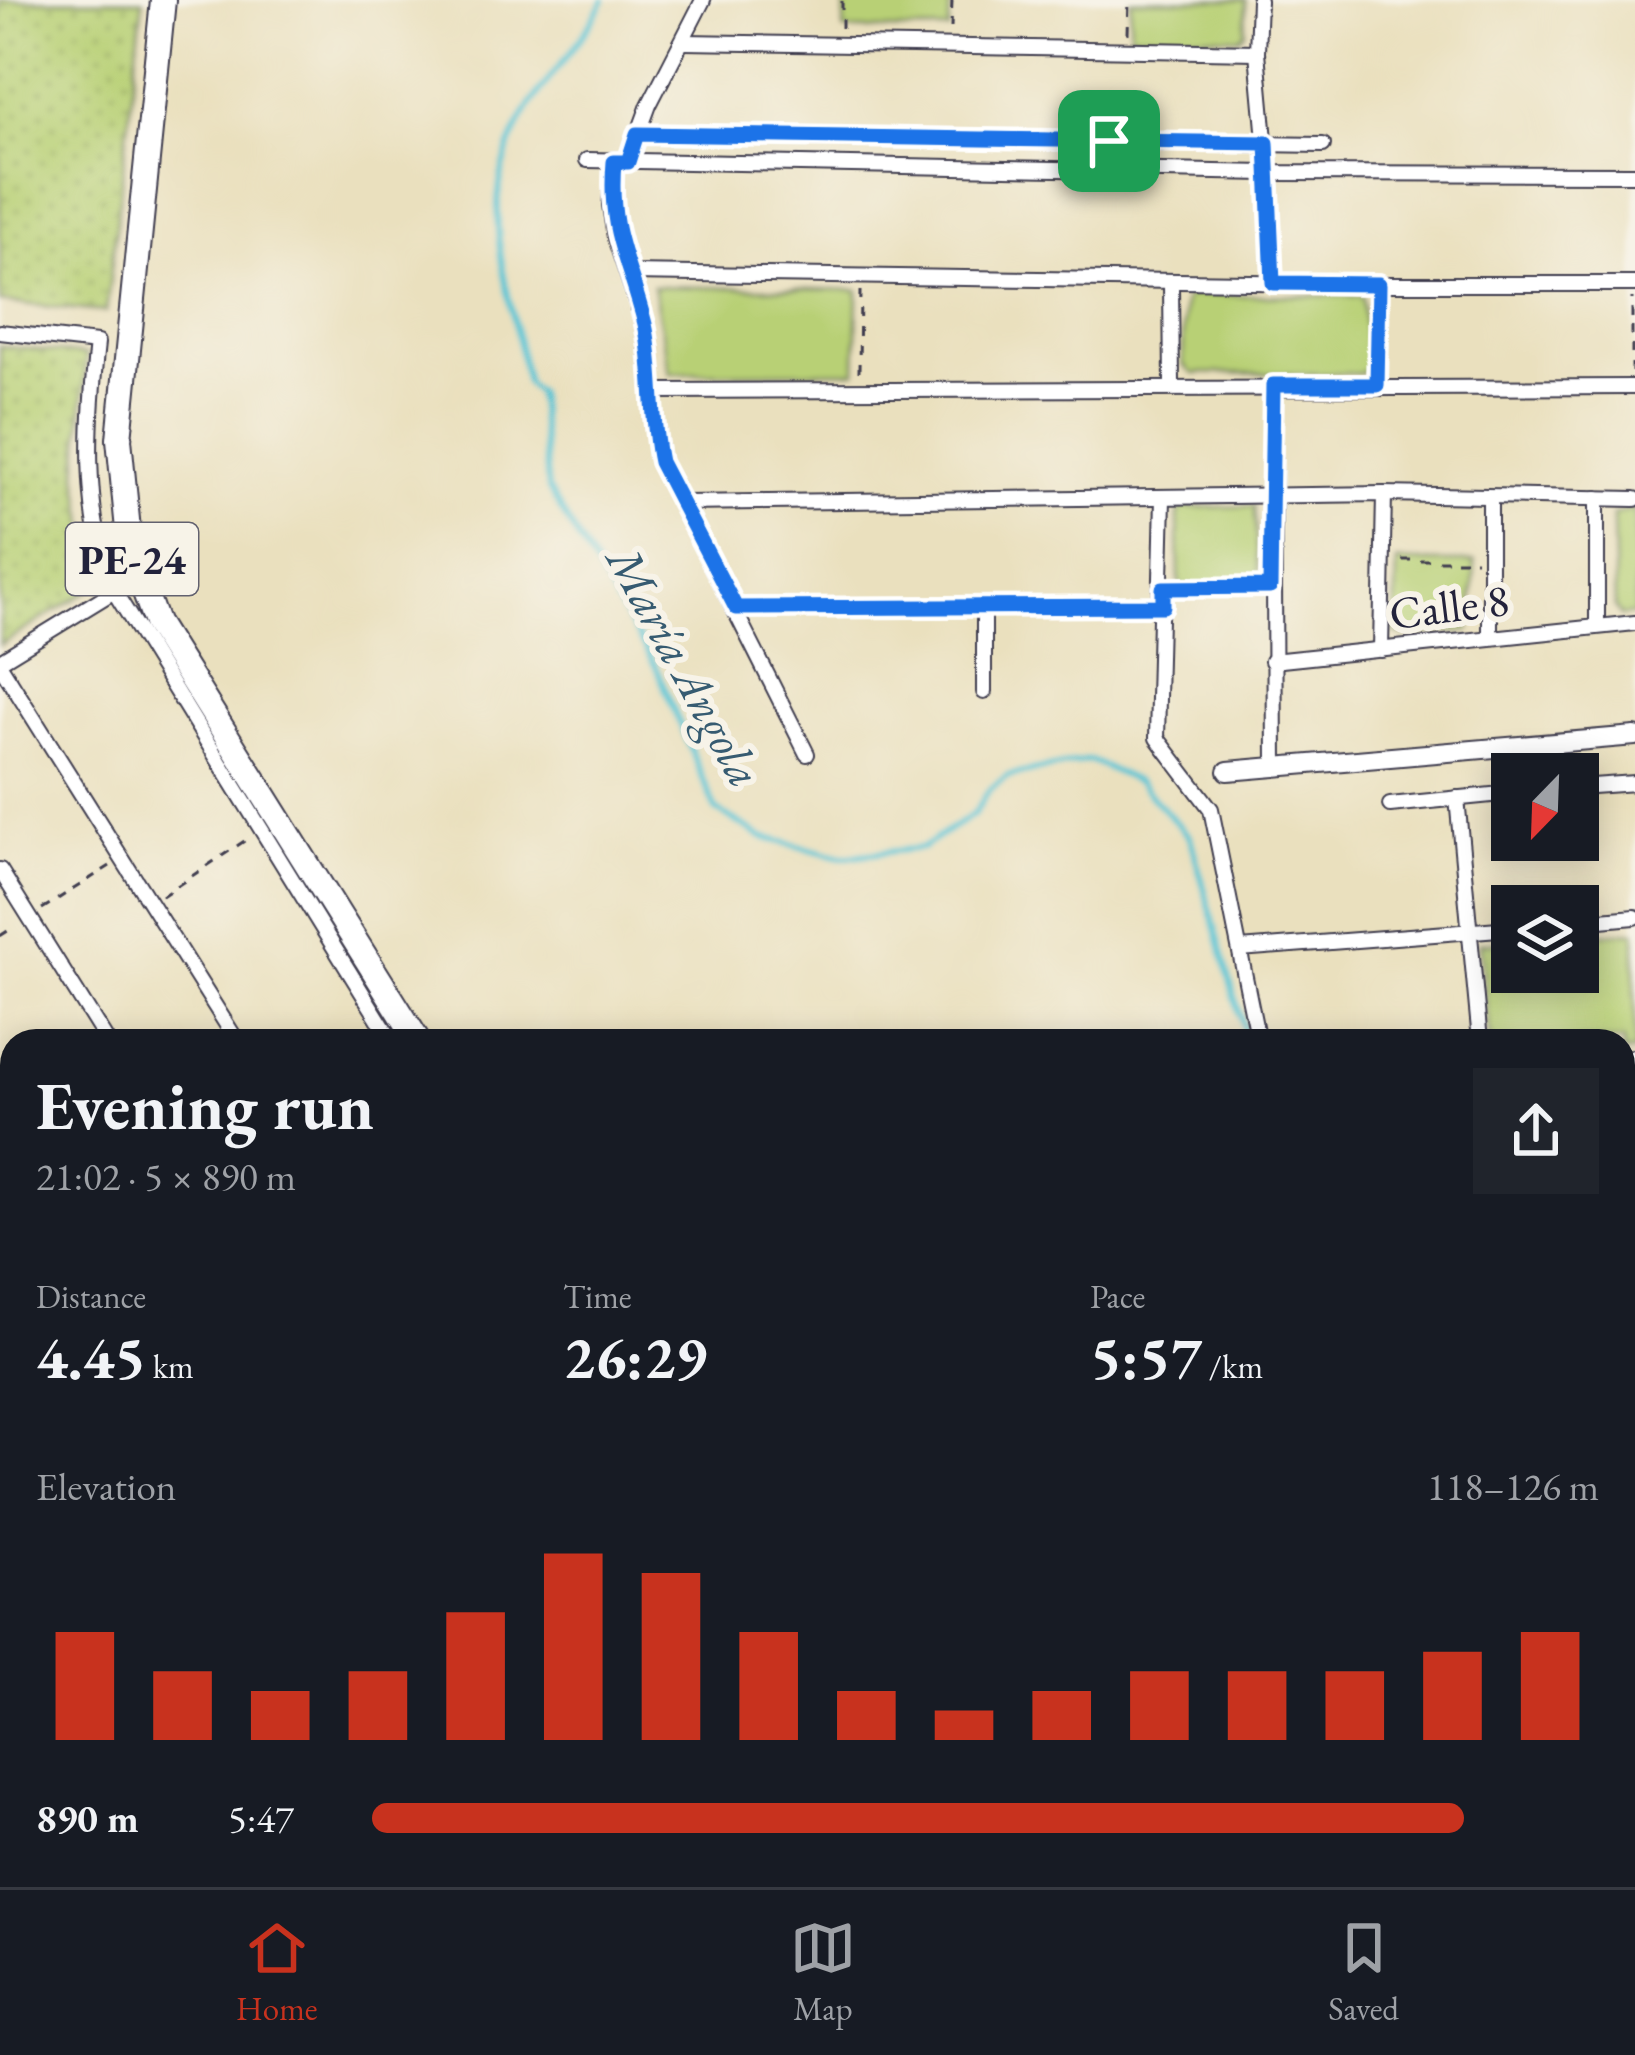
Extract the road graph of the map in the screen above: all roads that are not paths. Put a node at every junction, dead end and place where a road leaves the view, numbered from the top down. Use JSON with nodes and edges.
{"nodes":[{"id":1,"x":163,"y":0,"type":"edge"},
{"id":2,"x":703,"y":0,"type":"edge"},
{"id":3,"x":1258,"y":0,"type":"edge"},
{"id":4,"x":683,"y":42,"type":"junction"},
{"id":5,"x":1256,"y":52,"type":"junction"},
{"id":6,"x":637,"y":134,"type":"junction"},
{"id":7,"x":1267,"y":143,"type":"junction"},
{"id":8,"x":1323,"y":145,"type":"dead end"},
{"id":9,"x":586,"y":160,"type":"dead end"},
{"id":10,"x":621,"y":162,"type":"junction"},
{"id":11,"x":1268,"y":173,"type":"junction"},
{"id":12,"x":1635,"y":174,"type":"edge"},
{"id":13,"x":629,"y":273,"type":"junction"},
{"id":14,"x":1273,"y":283,"type":"junction"},
{"id":15,"x":1171,"y":284,"type":"junction"},
{"id":16,"x":1379,"y":284,"type":"junction"},
{"id":17,"x":1633,"y":284,"type":"edge"},
{"id":18,"x":0,"y":332,"type":"edge"},
{"id":19,"x":1172,"y":385,"type":"junction"},
{"id":20,"x":1273,"y":385,"type":"junction"},
{"id":21,"x":1377,"y":385,"type":"junction"},
{"id":22,"x":1633,"y":387,"type":"edge"},
{"id":23,"x":654,"y":391,"type":"junction"},
{"id":24,"x":1384,"y":494,"type":"junction"},
{"id":25,"x":1272,"y":495,"type":"junction"},
{"id":26,"x":1490,"y":496,"type":"junction"},
{"id":27,"x":1163,"y":498,"type":"junction"},
{"id":28,"x":1598,"y":498,"type":"junction"},
{"id":29,"x":1635,"y":499,"type":"edge"},
{"id":30,"x":684,"y":502,"type":"junction"},
{"id":31,"x":136,"y":577,"type":"junction"},
{"id":32,"x":114,"y":592,"type":"junction"},
{"id":33,"x":1163,"y":606,"type":"junction"},
{"id":34,"x":736,"y":608,"type":"junction"},
{"id":35,"x":983,"y":608,"type":"junction"},
{"id":36,"x":1635,"y":623,"type":"edge"},
{"id":37,"x":1597,"y":626,"type":"junction"},
{"id":38,"x":1490,"y":636,"type":"junction"},
{"id":39,"x":1381,"y":650,"type":"junction"},
{"id":40,"x":1273,"y":661,"type":"junction"},
{"id":41,"x":0,"y":663,"type":"edge"},
{"id":42,"x":984,"y":692,"type":"dead end"},
{"id":43,"x":1635,"y":736,"type":"edge"},
{"id":44,"x":807,"y":754,"type":"dead end"},
{"id":45,"x":1275,"y":767,"type":"junction"},
{"id":46,"x":1228,"y":771,"type":"dead end"},
{"id":47,"x":1635,"y":783,"type":"edge"},
{"id":48,"x":1599,"y":786,"type":"edge"},
{"id":49,"x":1491,"y":795,"type":"edge"},
{"id":50,"x":1457,"y":798,"type":"junction"},
{"id":51,"x":1390,"y":805,"type":"dead end"},
{"id":52,"x":0,"y":870,"type":"edge"},
{"id":53,"x":1635,"y":917,"type":"edge"},
{"id":54,"x":1599,"y":920,"type":"edge"},
{"id":55,"x":1491,"y":930,"type":"edge"},
{"id":56,"x":1468,"y":932,"type":"junction"},
{"id":57,"x":1240,"y":949,"type":"junction"},
{"id":58,"x":99,"y":1029,"type":"edge"},
{"id":59,"x":229,"y":1029,"type":"edge"},
{"id":60,"x":385,"y":1029,"type":"edge"},
{"id":61,"x":410,"y":1029,"type":"edge"},
{"id":62,"x":1256,"y":1029,"type":"edge"},
{"id":63,"x":1479,"y":1029,"type":"edge"}],
"edges":[{"from":1,"to":31,"type":"highway","number":"PE-24"},
{"from":2,"to":4,"type":"street"},
{"from":3,"to":5,"type":"street"},
{"from":4,"to":5,"type":"street"},
{"from":4,"to":6,"type":"street"},
{"from":5,"to":7,"type":"street"},
{"from":6,"to":7,"type":"street"},
{"from":6,"to":10,"type":"street"},
{"from":7,"to":8,"type":"street"},
{"from":7,"to":11,"type":"street"},
{"from":9,"to":10,"type":"street"},
{"from":10,"to":11,"type":"street"},
{"from":10,"to":13,"type":"street"},
{"from":11,"to":12,"type":"street"},
{"from":11,"to":14,"type":"street"},
{"from":13,"to":15,"type":"street"},
{"from":13,"to":23,"type":"street"},
{"from":14,"to":15,"type":"street"},
{"from":14,"to":16,"type":"street"},
{"from":15,"to":19,"type":"street"},
{"from":16,"to":17,"type":"street"},
{"from":16,"to":21,"type":"street"},
{"from":18,"to":32,"type":"street"},
{"from":19,"to":20,"type":"street"},
{"from":19,"to":23,"type":"street"},
{"from":20,"to":21,"type":"street"},
{"from":20,"to":25,"type":"street"},
{"from":21,"to":22,"type":"street"},
{"from":23,"to":30,"type":"street"},
{"from":24,"to":25,"type":"street"},
{"from":24,"to":26,"type":"street"},
{"from":24,"to":39,"type":"street"},
{"from":25,"to":27,"type":"street"},
{"from":25,"to":40,"type":"street"},
{"from":26,"to":28,"type":"street"},
{"from":26,"to":38,"type":"street"},
{"from":27,"to":30,"type":"street"},
{"from":27,"to":33,"type":"street"},
{"from":28,"to":29,"type":"street"},
{"from":28,"to":37,"type":"street"},
{"from":30,"to":34,"type":"street"},
{"from":31,"to":32,"type":"street"},
{"from":31,"to":61,"type":"highway","number":"PE-24"},
{"from":32,"to":41,"type":"street"},
{"from":32,"to":60,"type":"street"},
{"from":33,"to":35,"type":"street"},
{"from":33,"to":57,"type":"street"},
{"from":34,"to":35,"type":"street"},
{"from":34,"to":44,"type":"street"},
{"from":35,"to":42,"type":"street"},
{"from":36,"to":37,"type":"street","name":"Calle 8"},
{"from":37,"to":38,"type":"street","name":"Calle 8"},
{"from":38,"to":39,"type":"street","name":"Calle 8"},
{"from":39,"to":40,"type":"street","name":"Calle 8"},
{"from":40,"to":45,"type":"street"},
{"from":41,"to":59,"type":"street"},
{"from":43,"to":45,"type":"street"},
{"from":45,"to":46,"type":"street"},
{"from":47,"to":48,"type":"street"},
{"from":49,"to":50,"type":"street"},
{"from":50,"to":51,"type":"street"},
{"from":50,"to":56,"type":"street"},
{"from":52,"to":58,"type":"street"},
{"from":53,"to":54,"type":"street"},
{"from":55,"to":56,"type":"street"},
{"from":56,"to":57,"type":"street"},
{"from":56,"to":63,"type":"street"},
{"from":57,"to":62,"type":"street"}]}
